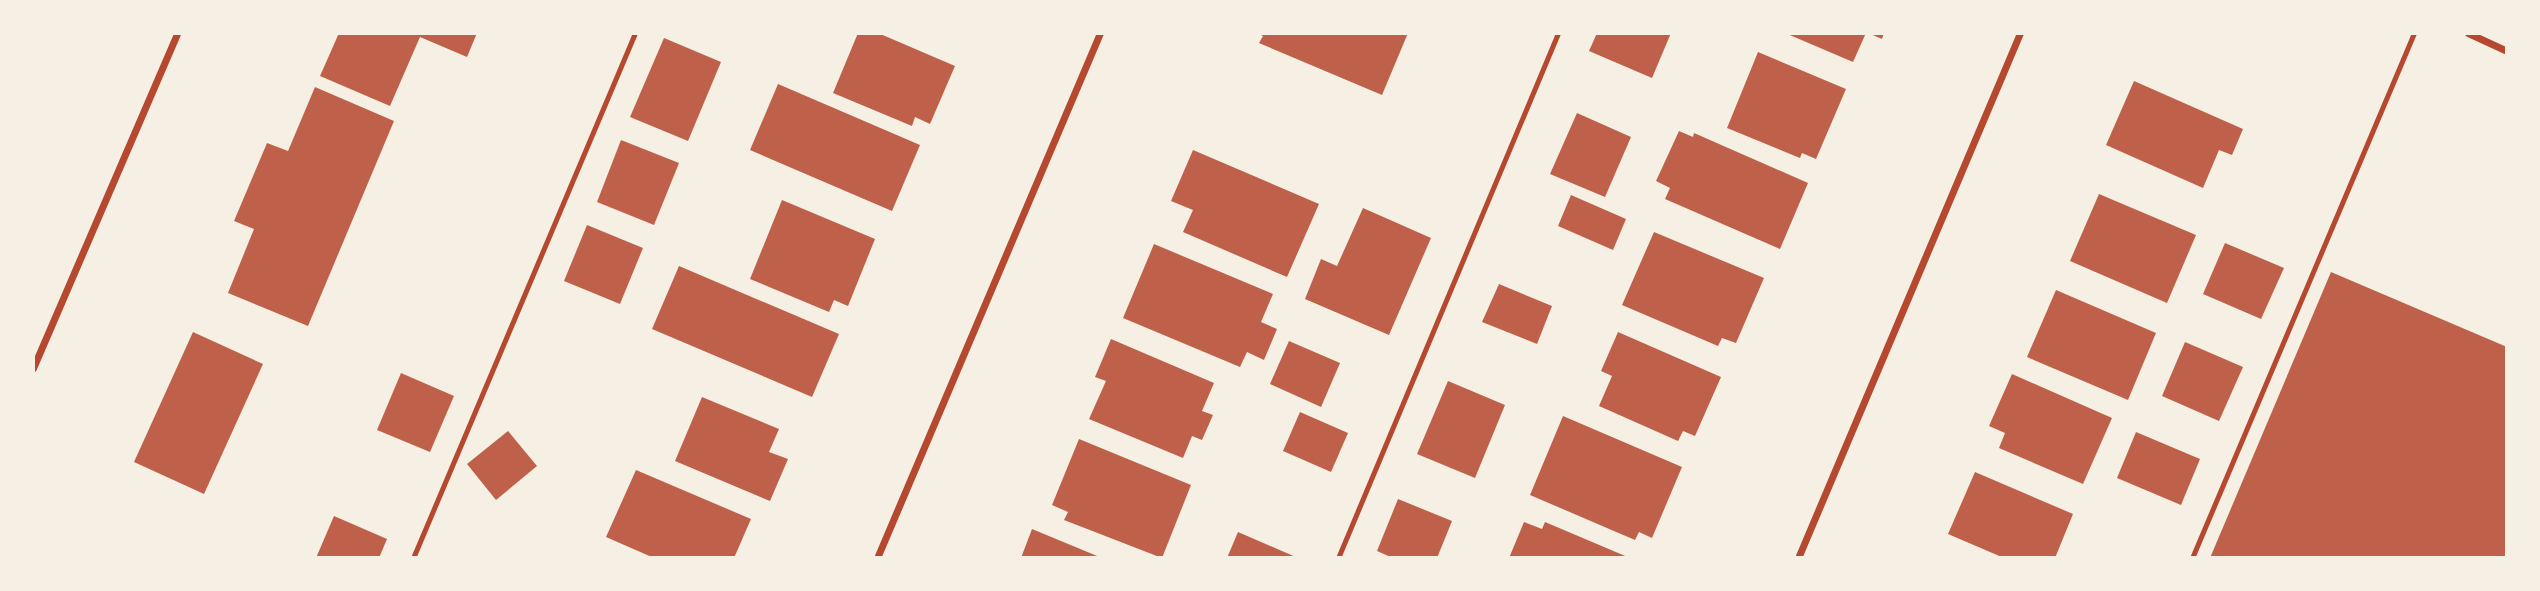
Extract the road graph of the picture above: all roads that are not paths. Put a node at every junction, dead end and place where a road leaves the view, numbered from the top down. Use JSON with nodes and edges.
{"nodes":[{"id":1,"x":177,"y":33,"type":"edge"},
{"id":2,"x":635,"y":33,"type":"edge"},
{"id":3,"x":1100,"y":33,"type":"edge"},
{"id":4,"x":1558,"y":33,"type":"edge"},
{"id":5,"x":2020,"y":33,"type":"edge"},
{"id":6,"x":2414,"y":33,"type":"edge"},
{"id":7,"x":2468,"y":33,"type":"edge"},
{"id":8,"x":2507,"y":51,"type":"edge"},
{"id":9,"x":33,"y":368,"type":"edge"},
{"id":10,"x":413,"y":558,"type":"edge"},
{"id":11,"x":877,"y":558,"type":"edge"},
{"id":12,"x":1338,"y":558,"type":"edge"},
{"id":13,"x":1798,"y":558,"type":"edge"},
{"id":14,"x":2192,"y":558,"type":"edge"}],
"edges":[{"from":1,"to":9,"type":"street"},
{"from":2,"to":10,"type":"lane"},
{"from":3,"to":11,"type":"street"},
{"from":4,"to":12,"type":"lane"},
{"from":5,"to":13,"type":"street"},
{"from":6,"to":14,"type":"lane"},
{"from":7,"to":8,"type":"street"}]}
